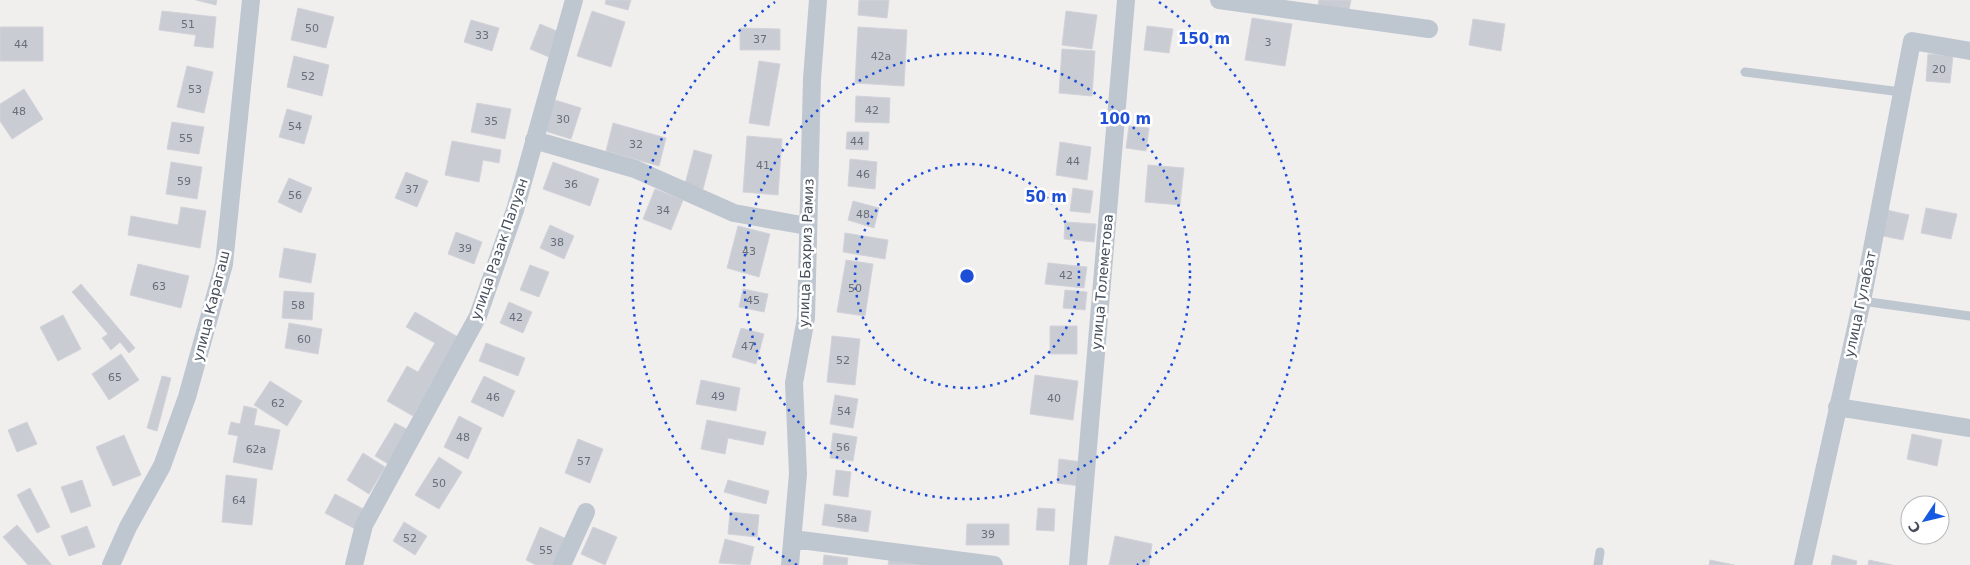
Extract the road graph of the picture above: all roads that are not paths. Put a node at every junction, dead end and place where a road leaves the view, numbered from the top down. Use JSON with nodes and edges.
{"nodes":[{"id":1,"x":251,"y":0,"type":"edge"},
{"id":2,"x":574,"y":0,"type":"edge"},
{"id":3,"x":818,"y":0,"type":"edge"},
{"id":4,"x":1126,"y":0,"type":"edge"},
{"id":5,"x":1219,"y":0,"type":"edge"},
{"id":6,"x":1429,"y":29,"type":"dead end"},
{"id":7,"x":1970,"y":52,"type":"edge"},
{"id":8,"x":1745,"y":72,"type":"dead end"},
{"id":9,"x":1902,"y":92,"type":"junction"},
{"id":10,"x":534,"y":140,"type":"junction"},
{"id":11,"x":807,"y":226,"type":"junction"},
{"id":12,"x":1862,"y":301,"type":"junction"},
{"id":13,"x":1970,"y":316,"type":"edge"},
{"id":14,"x":1837,"y":407,"type":"junction"},
{"id":15,"x":1970,"y":428,"type":"edge"},
{"id":16,"x":586,"y":512,"type":"dead end"},
{"id":17,"x":793,"y":539,"type":"junction"},
{"id":18,"x":1600,"y":552,"type":"dead end"},
{"id":19,"x":111,"y":565,"type":"edge"},
{"id":20,"x":354,"y":565,"type":"edge"},
{"id":21,"x":562,"y":565,"type":"edge"},
{"id":22,"x":790,"y":565,"type":"edge"},
{"id":23,"x":994,"y":565,"type":"edge"},
{"id":24,"x":1078,"y":565,"type":"edge"},
{"id":25,"x":1598,"y":565,"type":"edge"},
{"id":26,"x":1803,"y":565,"type":"edge"}],
"edges":[{"from":1,"to":19,"type":"street","name":"улица Карагаш"},
{"from":2,"to":10,"type":"street","name":"улица Разак Палуан"},
{"from":3,"to":11,"type":"street","name":"улица Бахриз Рамиз"},
{"from":4,"to":24,"type":"street","name":"улица Толеметова"},
{"from":5,"to":6,"type":"street"},
{"from":7,"to":9,"type":"street","name":"улица Гулабат"},
{"from":8,"to":9,"type":"lane"},
{"from":9,"to":12,"type":"street","name":"улица Гулабат"},
{"from":10,"to":11,"type":"street"},
{"from":10,"to":20,"type":"street","name":"улица Разак Палуан"},
{"from":11,"to":17,"type":"street","name":"улица Бахриз Рамиз"},
{"from":12,"to":13,"type":"lane"},
{"from":12,"to":14,"type":"street","name":"улица Гулабат"},
{"from":14,"to":15,"type":"street"},
{"from":14,"to":26,"type":"street","name":"улица Гулабат"},
{"from":16,"to":21,"type":"street"},
{"from":17,"to":22,"type":"street","name":"улица Бахриз Рамиз"},
{"from":17,"to":23,"type":"street"},
{"from":18,"to":25,"type":"lane"}]}
